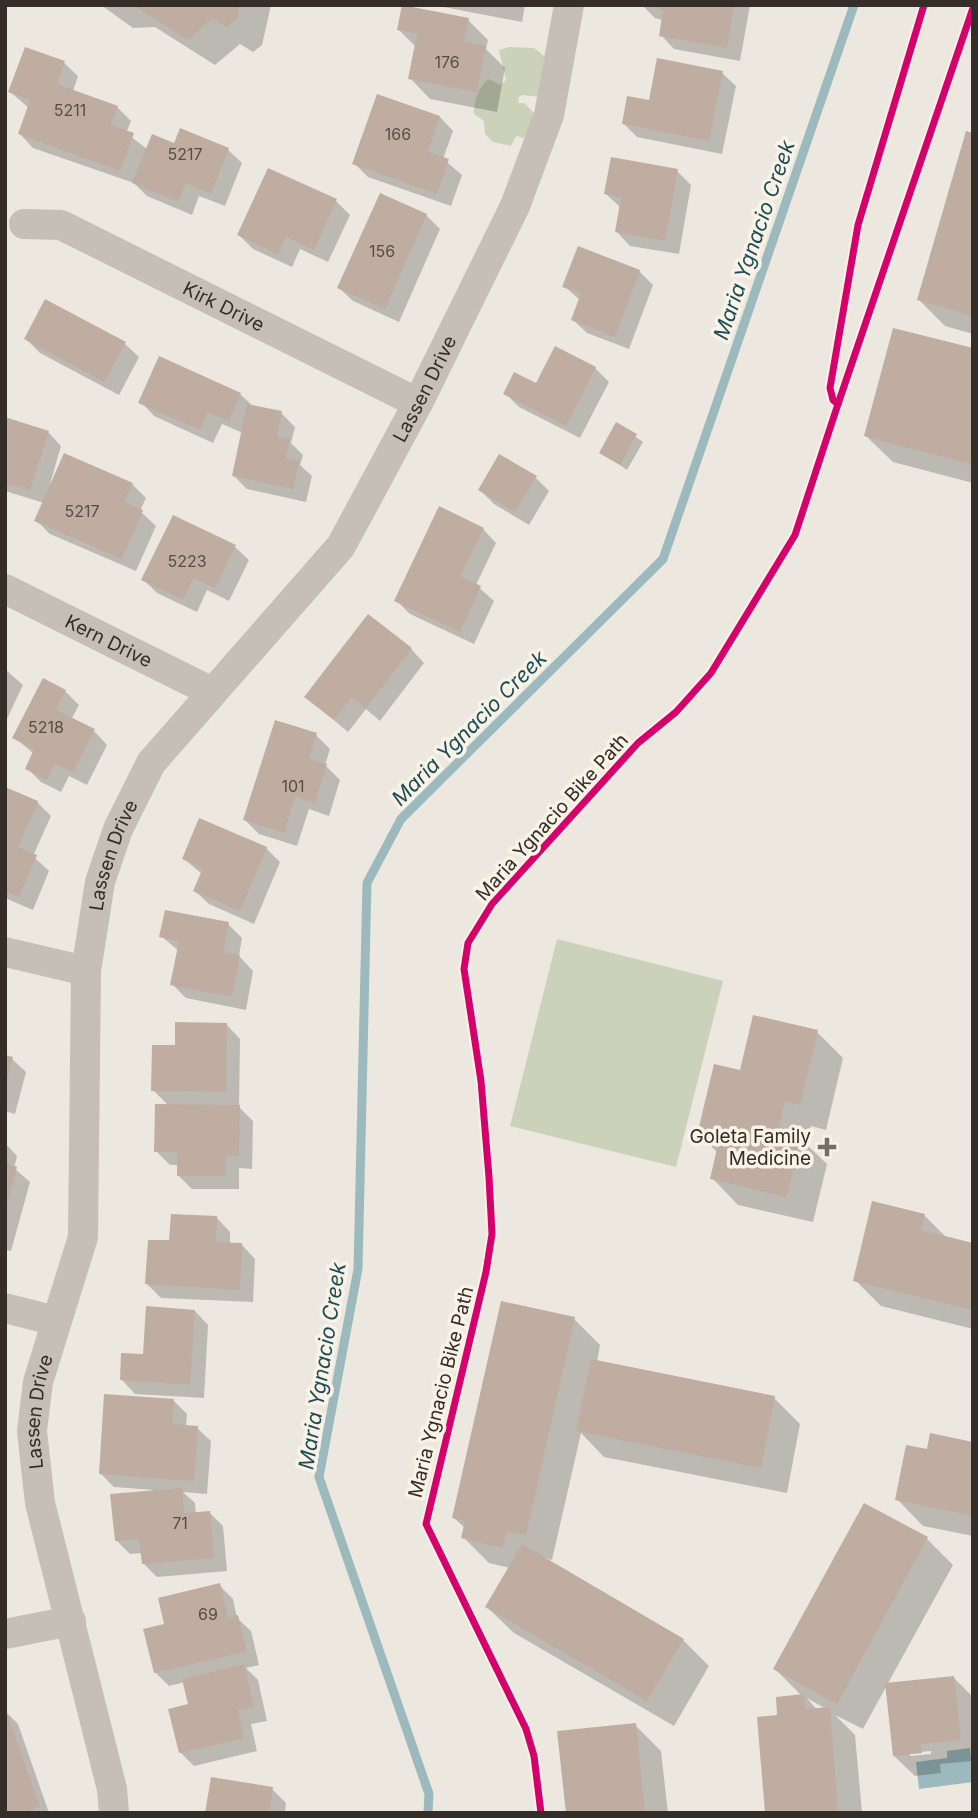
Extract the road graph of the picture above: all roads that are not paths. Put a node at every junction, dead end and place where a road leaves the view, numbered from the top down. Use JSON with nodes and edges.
{"nodes":[{"id":1,"x":569,"y":5,"type":"edge"},
{"id":2,"x":24,"y":224,"type":"dead end"},
{"id":3,"x":418,"y":403,"type":"junction"},
{"id":4,"x":5,"y":589,"type":"edge"},
{"id":5,"x":212,"y":692,"type":"junction"},
{"id":6,"x":5,"y":952,"type":"edge"},
{"id":7,"x":86,"y":971,"type":"junction"},
{"id":8,"x":5,"y":1308,"type":"edge"},
{"id":9,"x":56,"y":1321,"type":"junction"},
{"id":10,"x":71,"y":1621,"type":"junction"},
{"id":11,"x":5,"y":1634,"type":"edge"},
{"id":12,"x":114,"y":1813,"type":"edge"}],
"edges":[{"from":1,"to":3,"type":"street","name":"Lassen Drive"},
{"from":2,"to":3,"type":"street","name":"Kirk Drive"},
{"from":3,"to":5,"type":"street","name":"Lassen Drive"},
{"from":4,"to":5,"type":"street","name":"Kern Drive"},
{"from":5,"to":7,"type":"street","name":"Lassen Drive"},
{"from":6,"to":7,"type":"street"},
{"from":7,"to":9,"type":"street","name":"Lassen Drive"},
{"from":8,"to":9,"type":"street"},
{"from":9,"to":10,"type":"street","name":"Lassen Drive"},
{"from":10,"to":11,"type":"street"},
{"from":10,"to":12,"type":"street","name":"Lassen Drive"}]}
